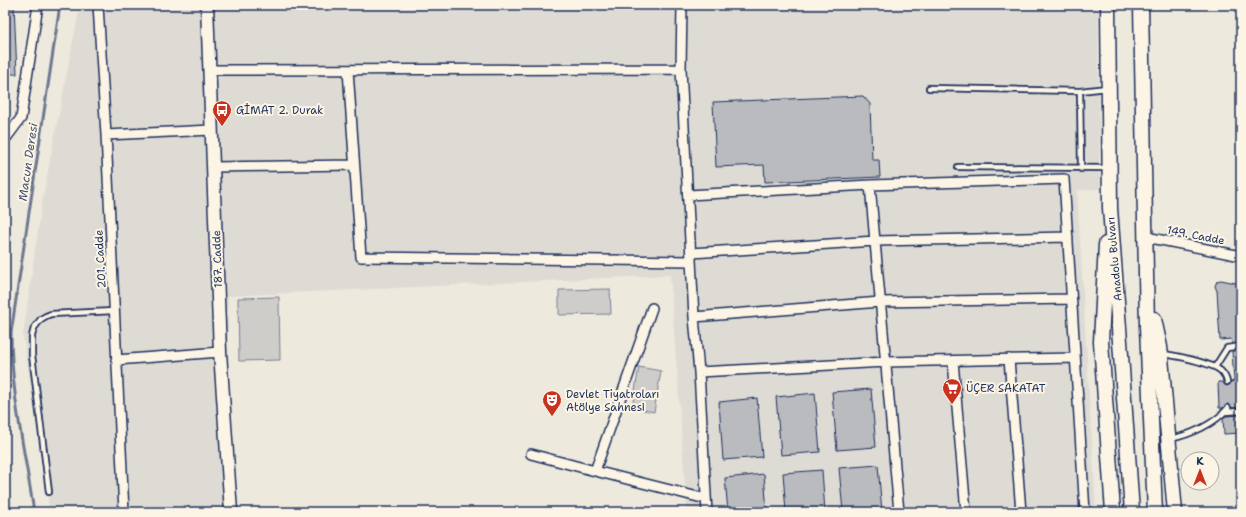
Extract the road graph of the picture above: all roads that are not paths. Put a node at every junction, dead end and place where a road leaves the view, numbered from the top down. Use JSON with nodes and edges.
{"nodes":[{"id":1,"x":38,"y":5,"type":"edge"},
{"id":2,"x":98,"y":5,"type":"edge"},
{"id":3,"x":207,"y":5,"type":"edge"},
{"id":4,"x":682,"y":5,"type":"edge"},
{"id":5,"x":1108,"y":5,"type":"edge"},
{"id":6,"x":1141,"y":5,"type":"edge"},
{"id":7,"x":681,"y":69,"type":"junction"},
{"id":8,"x":210,"y":70,"type":"junction"},
{"id":9,"x":348,"y":70,"type":"junction"},
{"id":10,"x":929,"y":88,"type":"dead end"},
{"id":11,"x":1109,"y":88,"type":"junction"},
{"id":12,"x":1080,"y":91,"type":"junction"},
{"id":13,"x":212,"y":130,"type":"junction"},
{"id":14,"x":106,"y":135,"type":"junction"},
{"id":15,"x":5,"y":138,"type":"edge"},
{"id":16,"x":354,"y":165,"type":"junction"},
{"id":17,"x":213,"y":167,"type":"junction"},
{"id":18,"x":958,"y":167,"type":"dead end"},
{"id":19,"x":1110,"y":168,"type":"junction"},
{"id":20,"x":1081,"y":169,"type":"junction"},
{"id":21,"x":870,"y":185,"type":"junction"},
{"id":22,"x":688,"y":195,"type":"junction"},
{"id":23,"x":1110,"y":208,"type":"junction"},
{"id":24,"x":1068,"y":237,"type":"junction"},
{"id":25,"x":1146,"y":238,"type":"junction"},
{"id":26,"x":875,"y":241,"type":"junction"},
{"id":27,"x":1241,"y":256,"type":"edge"},
{"id":28,"x":691,"y":257,"type":"junction"},
{"id":29,"x":1146,"y":283,"type":"junction"},
{"id":30,"x":1071,"y":299,"type":"junction"},
{"id":31,"x":880,"y":302,"type":"junction"},
{"id":32,"x":652,"y":308,"type":"dead end"},
{"id":33,"x":114,"y":311,"type":"junction"},
{"id":34,"x":694,"y":317,"type":"junction"},
{"id":35,"x":1241,"y":346,"type":"edge"},
{"id":36,"x":220,"y":352,"type":"junction"},
{"id":37,"x":1161,"y":354,"type":"junction"},
{"id":38,"x":1075,"y":358,"type":"junction"},
{"id":39,"x":116,"y":360,"type":"junction"},
{"id":40,"x":1009,"y":360,"type":"junction"},
{"id":41,"x":953,"y":361,"type":"junction"},
{"id":42,"x":886,"y":362,"type":"junction"},
{"id":43,"x":1215,"y":367,"type":"junction"},
{"id":44,"x":699,"y":372,"type":"junction"},
{"id":45,"x":1227,"y":382,"type":"dead end"},
{"id":46,"x":1228,"y":408,"type":"dead end"},
{"id":47,"x":1241,"y":411,"type":"edge"},
{"id":48,"x":1224,"y":412,"type":"junction"},
{"id":49,"x":1168,"y":440,"type":"junction"},
{"id":50,"x":531,"y":454,"type":"dead end"},
{"id":51,"x":595,"y":471,"type":"junction"},
{"id":52,"x":49,"y":492,"type":"dead end"},
{"id":53,"x":706,"y":499,"type":"junction"},
{"id":54,"x":124,"y":512,"type":"edge"},
{"id":55,"x":231,"y":512,"type":"edge"},
{"id":56,"x":707,"y":512,"type":"edge"},
{"id":57,"x":899,"y":512,"type":"edge"},
{"id":58,"x":966,"y":512,"type":"edge"},
{"id":59,"x":1021,"y":512,"type":"edge"},
{"id":60,"x":1085,"y":512,"type":"edge"},
{"id":61,"x":1113,"y":512,"type":"edge"},
{"id":62,"x":1132,"y":512,"type":"edge"},
{"id":63,"x":1155,"y":512,"type":"edge"},
{"id":64,"x":1175,"y":512,"type":"edge"}],
"edges":[{"from":1,"to":15,"type":"street"},
{"from":2,"to":14,"type":"street","name":"201. Cadde"},
{"from":3,"to":8,"type":"main road","name":"187. Cadde"},
{"from":4,"to":7,"type":"street"},
{"from":5,"to":11,"type":"main road","name":"Anadolu Bulvarı"},
{"from":6,"to":25,"type":"main road"},
{"from":7,"to":9,"type":"street"},
{"from":7,"to":22,"type":"street"},
{"from":8,"to":9,"type":"street"},
{"from":8,"to":13,"type":"main road","name":"187. Cadde"},
{"from":9,"to":16,"type":"street"},
{"from":10,"to":12,"type":"lane"},
{"from":11,"to":12,"type":"lane"},
{"from":11,"to":19,"type":"main road","name":"Anadolu Bulvarı"},
{"from":12,"to":20,"type":"lane"},
{"from":13,"to":14,"type":"street"},
{"from":13,"to":17,"type":"main road","name":"187. Cadde"},
{"from":14,"to":33,"type":"street","name":"201. Cadde"},
{"from":16,"to":17,"type":"street"},
{"from":16,"to":28,"type":"street"},
{"from":17,"to":36,"type":"main road","name":"187. Cadde"},
{"from":18,"to":20,"type":"lane"},
{"from":19,"to":20,"type":"lane"},
{"from":19,"to":23,"type":"main road","name":"Anadolu Bulvarı"},
{"from":21,"to":22,"type":"street"},
{"from":21,"to":24,"type":"street"},
{"from":21,"to":26,"type":"street"},
{"from":22,"to":28,"type":"street"},
{"from":23,"to":61,"type":"main road"},
{"from":23,"to":62,"type":"main road","name":"Anadolu Bulvarı"},
{"from":24,"to":26,"type":"street"},
{"from":24,"to":30,"type":"street"},
{"from":25,"to":27,"type":"street","name":"149. Cadde"},
{"from":25,"to":29,"type":"main road"},
{"from":26,"to":28,"type":"street"},
{"from":26,"to":31,"type":"street"},
{"from":28,"to":34,"type":"street"},
{"from":29,"to":37,"type":"main road"},
{"from":29,"to":63,"type":"main road"},
{"from":30,"to":31,"type":"street"},
{"from":30,"to":38,"type":"street"},
{"from":31,"to":34,"type":"street"},
{"from":31,"to":42,"type":"street"},
{"from":32,"to":51,"type":"street"},
{"from":33,"to":39,"type":"street","name":"201. Cadde"},
{"from":33,"to":52,"type":"lane"},
{"from":34,"to":44,"type":"street"},
{"from":35,"to":43,"type":"lane"},
{"from":36,"to":39,"type":"street"},
{"from":36,"to":55,"type":"main road","name":"187. Cadde"},
{"from":37,"to":43,"type":"lane"},
{"from":37,"to":49,"type":"main road"},
{"from":38,"to":40,"type":"street"},
{"from":38,"to":60,"type":"street"},
{"from":39,"to":54,"type":"street","name":"201. Cadde"},
{"from":40,"to":41,"type":"street"},
{"from":40,"to":59,"type":"street"},
{"from":41,"to":42,"type":"street"},
{"from":41,"to":58,"type":"street"},
{"from":42,"to":44,"type":"street"},
{"from":42,"to":57,"type":"street"},
{"from":43,"to":45,"type":"lane"},
{"from":44,"to":53,"type":"street"},
{"from":46,"to":48,"type":"lane"},
{"from":47,"to":48,"type":"lane"},
{"from":48,"to":49,"type":"lane"},
{"from":49,"to":64,"type":"main road"},
{"from":50,"to":51,"type":"street"},
{"from":51,"to":53,"type":"street"},
{"from":53,"to":56,"type":"street"}]}
